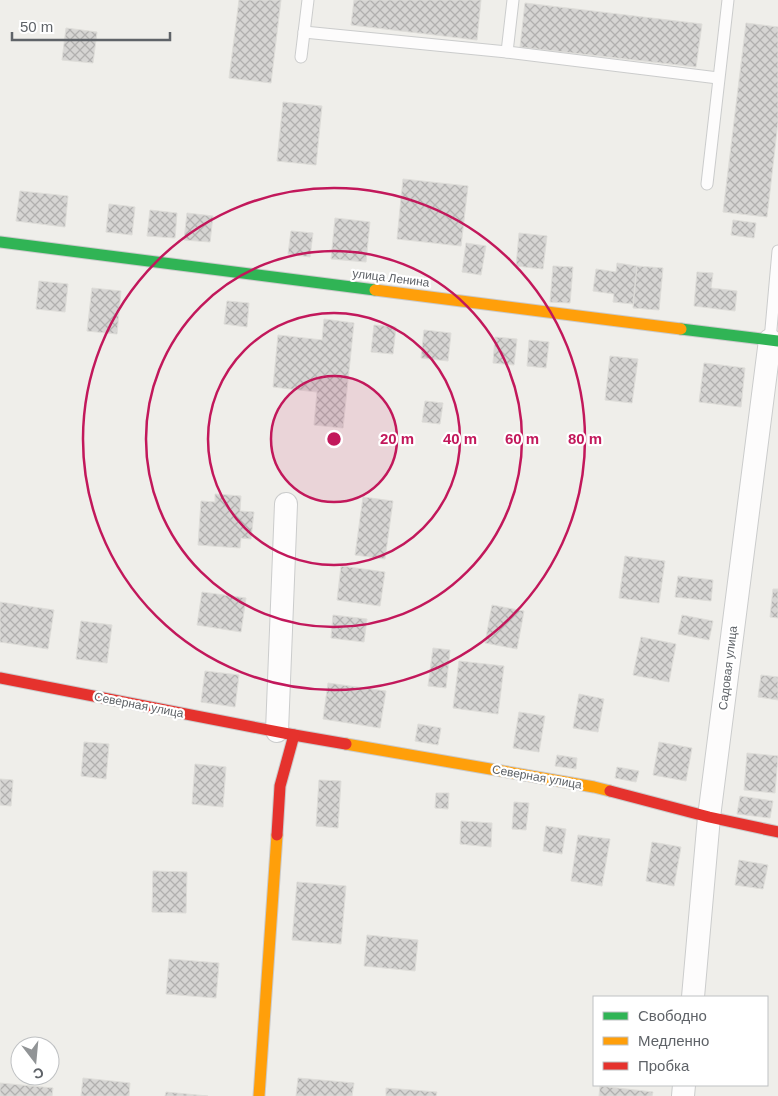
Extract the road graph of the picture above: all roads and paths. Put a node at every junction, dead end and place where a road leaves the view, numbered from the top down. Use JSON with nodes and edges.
{"nodes":[{"id":1,"x":308,"y":0,"type":"edge"},
{"id":2,"x":513,"y":0,"type":"edge"},
{"id":3,"x":728,"y":0,"type":"edge"},
{"id":4,"x":304,"y":32,"type":"junction"},
{"id":5,"x":507,"y":52,"type":"junction"},
{"id":6,"x":301,"y":57,"type":"dead end"},
{"id":7,"x":718,"y":78,"type":"junction"},
{"id":8,"x":707,"y":184,"type":"dead end"},
{"id":9,"x":0,"y":242,"type":"edge"},
{"id":10,"x":778,"y":251,"type":"edge"},
{"id":11,"x":774,"y":340,"type":"edge"},
{"id":12,"x":286,"y":504,"type":"dead end"},
{"id":13,"x":0,"y":678,"type":"edge"},
{"id":14,"x":286,"y":733,"type":"junction"},
{"id":15,"x":709,"y":817,"type":"junction"},
{"id":16,"x":778,"y":832,"type":"edge"},
{"id":17,"x":693,"y":996,"type":"edge"},
{"id":18,"x":260,"y":1096,"type":"edge"}],
"edges":[{"from":1,"to":4,"type":"lane"},
{"from":2,"to":5,"type":"lane"},
{"from":3,"to":7,"type":"lane"},
{"from":4,"to":5,"type":"lane"},
{"from":4,"to":6,"type":"lane"},
{"from":5,"to":7,"type":"lane"},
{"from":7,"to":8,"type":"lane"},
{"from":9,"to":11,"type":"street","name":"улица Ленина"},
{"from":10,"to":11,"type":"lane"},
{"from":11,"to":15,"type":"street","name":"Садовая улица"},
{"from":12,"to":14,"type":"street"},
{"from":13,"to":14,"type":"street","name":"Северная улица"},
{"from":14,"to":15,"type":"street","name":"Северная улица"},
{"from":14,"to":18,"type":"street"},
{"from":15,"to":16,"type":"street","name":"Северная улица"},
{"from":15,"to":17,"type":"street","name":"Садовая улица"}]}
